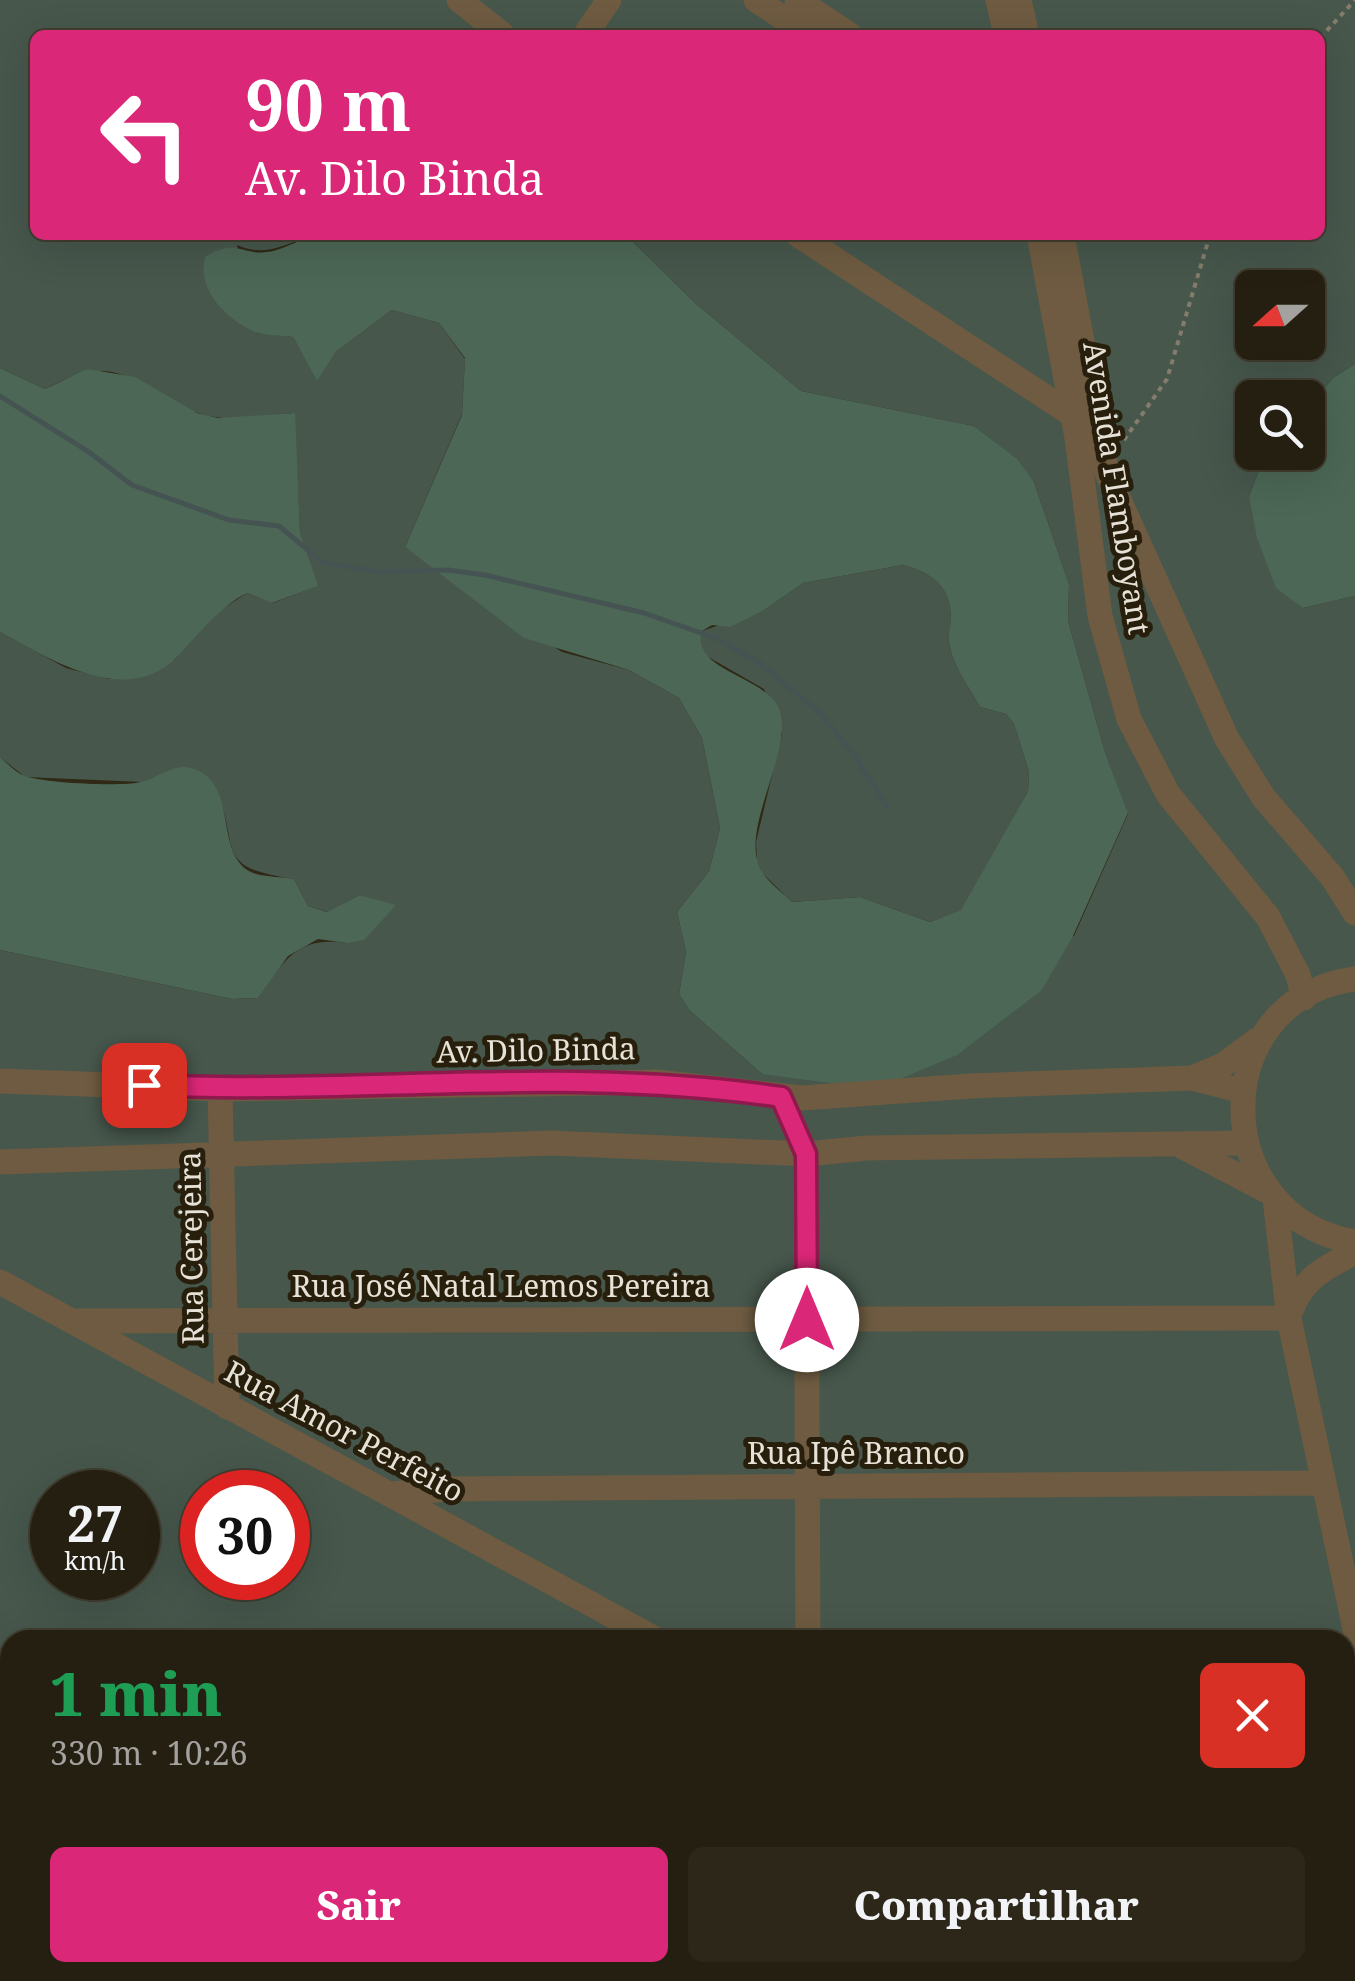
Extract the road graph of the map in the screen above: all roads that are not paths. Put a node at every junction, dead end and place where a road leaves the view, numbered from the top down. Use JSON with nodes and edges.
{"nodes":[{"id":1,"x":460,"y":0,"type":"edge"},
{"id":2,"x":609,"y":0,"type":"edge"},
{"id":3,"x":998,"y":0,"type":"edge"},
{"id":4,"x":1019,"y":0,"type":"edge"},
{"id":5,"x":778,"y":3,"type":"edge"},
{"id":6,"x":497,"y":30,"type":"edge"},
{"id":7,"x":588,"y":30,"type":"edge"},
{"id":8,"x":804,"y":30,"type":"edge"},
{"id":9,"x":839,"y":30,"type":"edge"},
{"id":10,"x":1005,"y":30,"type":"edge"},
{"id":11,"x":1027,"y":30,"type":"edge"},
{"id":12,"x":806,"y":240,"type":"edge"},
{"id":13,"x":1040,"y":240,"type":"edge"},
{"id":14,"x":1063,"y":240,"type":"edge"},
{"id":15,"x":1077,"y":373,"type":"junction"},
{"id":16,"x":1034,"y":387,"type":"junction"},
{"id":17,"x":1073,"y":415,"type":"junction"},
{"id":18,"x":1355,"y":913,"type":"edge"},
{"id":19,"x":1355,"y":979,"type":"edge"},
{"id":20,"x":1304,"y":998,"type":"junction"},
{"id":21,"x":1268,"y":1030,"type":"junction"},
{"id":22,"x":1192,"y":1078,"type":"junction"},
{"id":23,"x":0,"y":1081,"type":"edge"},
{"id":24,"x":220,"y":1089,"type":"junction"},
{"id":25,"x":1242,"y":1091,"type":"junction"},
{"id":26,"x":781,"y":1097,"type":"junction"},
{"id":27,"x":1246,"y":1143,"type":"junction"},
{"id":28,"x":1183,"y":1147,"type":"junction"},
{"id":29,"x":806,"y":1154,"type":"junction"},
{"id":30,"x":222,"y":1155,"type":"junction"},
{"id":31,"x":0,"y":1162,"type":"edge"},
{"id":32,"x":1272,"y":1195,"type":"junction"},
{"id":33,"x":1355,"y":1242,"type":"edge"},
{"id":34,"x":1355,"y":1252,"type":"edge"},
{"id":35,"x":0,"y":1282,"type":"edge"},
{"id":36,"x":1288,"y":1318,"type":"junction"},
{"id":37,"x":226,"y":1320,"type":"junction"},
{"id":38,"x":807,"y":1320,"type":"junction"},
{"id":39,"x":74,"y":1321,"type":"junction"},
{"id":40,"x":227,"y":1406,"type":"junction"},
{"id":41,"x":1324,"y":1482,"type":"junction"},
{"id":42,"x":804,"y":1488,"type":"junction"},
{"id":43,"x":390,"y":1494,"type":"junction"},
{"id":44,"x":1355,"y":1628,"type":"edge"},
{"id":45,"x":639,"y":1630,"type":"edge"},
{"id":46,"x":808,"y":1630,"type":"edge"}],
"edges":[{"from":1,"to":6,"type":"street"},
{"from":2,"to":7,"type":"street"},
{"from":3,"to":10,"type":"street"},
{"from":4,"to":11,"type":"street"},
{"from":5,"to":8,"type":"street"},
{"from":5,"to":9,"type":"street"},
{"from":12,"to":16,"type":"street"},
{"from":13,"to":15,"type":"street","name":"Avenida Flamboyant"},
{"from":14,"to":15,"type":"street","name":"Avenida Flamboyant"},
{"from":15,"to":16,"type":"street"},
{"from":15,"to":17,"type":"street","name":"Avenida Flamboyant"},
{"from":15,"to":18,"type":"street","name":"Avenida Flamboyant"},
{"from":16,"to":17,"type":"street"},
{"from":17,"to":20,"type":"street","name":"Avenida Flamboyant"},
{"from":19,"to":20,"type":"street"},
{"from":20,"to":21,"type":"street"},
{"from":21,"to":22,"type":"street"},
{"from":21,"to":25,"type":"street"},
{"from":22,"to":25,"type":"street"},
{"from":22,"to":26,"type":"street","name":"Av. Dilo Binda"},
{"from":23,"to":24,"type":"street","name":"Av. Dilo Binda"},
{"from":24,"to":26,"type":"street","name":"Av. Dilo Binda"},
{"from":24,"to":30,"type":"street","name":"Rua Cerejeira"},
{"from":25,"to":27,"type":"street"},
{"from":26,"to":29,"type":"street"},
{"from":27,"to":28,"type":"street"},
{"from":27,"to":32,"type":"street"},
{"from":28,"to":29,"type":"street"},
{"from":28,"to":32,"type":"street"},
{"from":29,"to":30,"type":"street"},
{"from":29,"to":38,"type":"street"},
{"from":30,"to":31,"type":"street"},
{"from":30,"to":37,"type":"street","name":"Rua Cerejeira"},
{"from":32,"to":33,"type":"street"},
{"from":32,"to":36,"type":"street"},
{"from":34,"to":36,"type":"street"},
{"from":35,"to":39,"type":"street","name":"Rua Amor Perfeito"},
{"from":36,"to":38,"type":"street","name":"Rua José Natal Lemos Pereira"},
{"from":36,"to":41,"type":"street"},
{"from":37,"to":38,"type":"street","name":"Rua José Natal Lemos Pereira"},
{"from":37,"to":39,"type":"street","name":"Rua José Natal Lemos Pereira"},
{"from":37,"to":40,"type":"street","name":"Rua Cerejeira"},
{"from":38,"to":42,"type":"street"},
{"from":39,"to":40,"type":"street","name":"Rua Amor Perfeito"},
{"from":40,"to":43,"type":"street","name":"Rua Amor Perfeito"},
{"from":41,"to":42,"type":"street","name":"Rua Ipê Branco"},
{"from":41,"to":44,"type":"street"},
{"from":42,"to":43,"type":"street","name":"Rua Ipê Branco"},
{"from":42,"to":46,"type":"street"},
{"from":43,"to":45,"type":"street","name":"Rua Amor Perfeito"}]}
